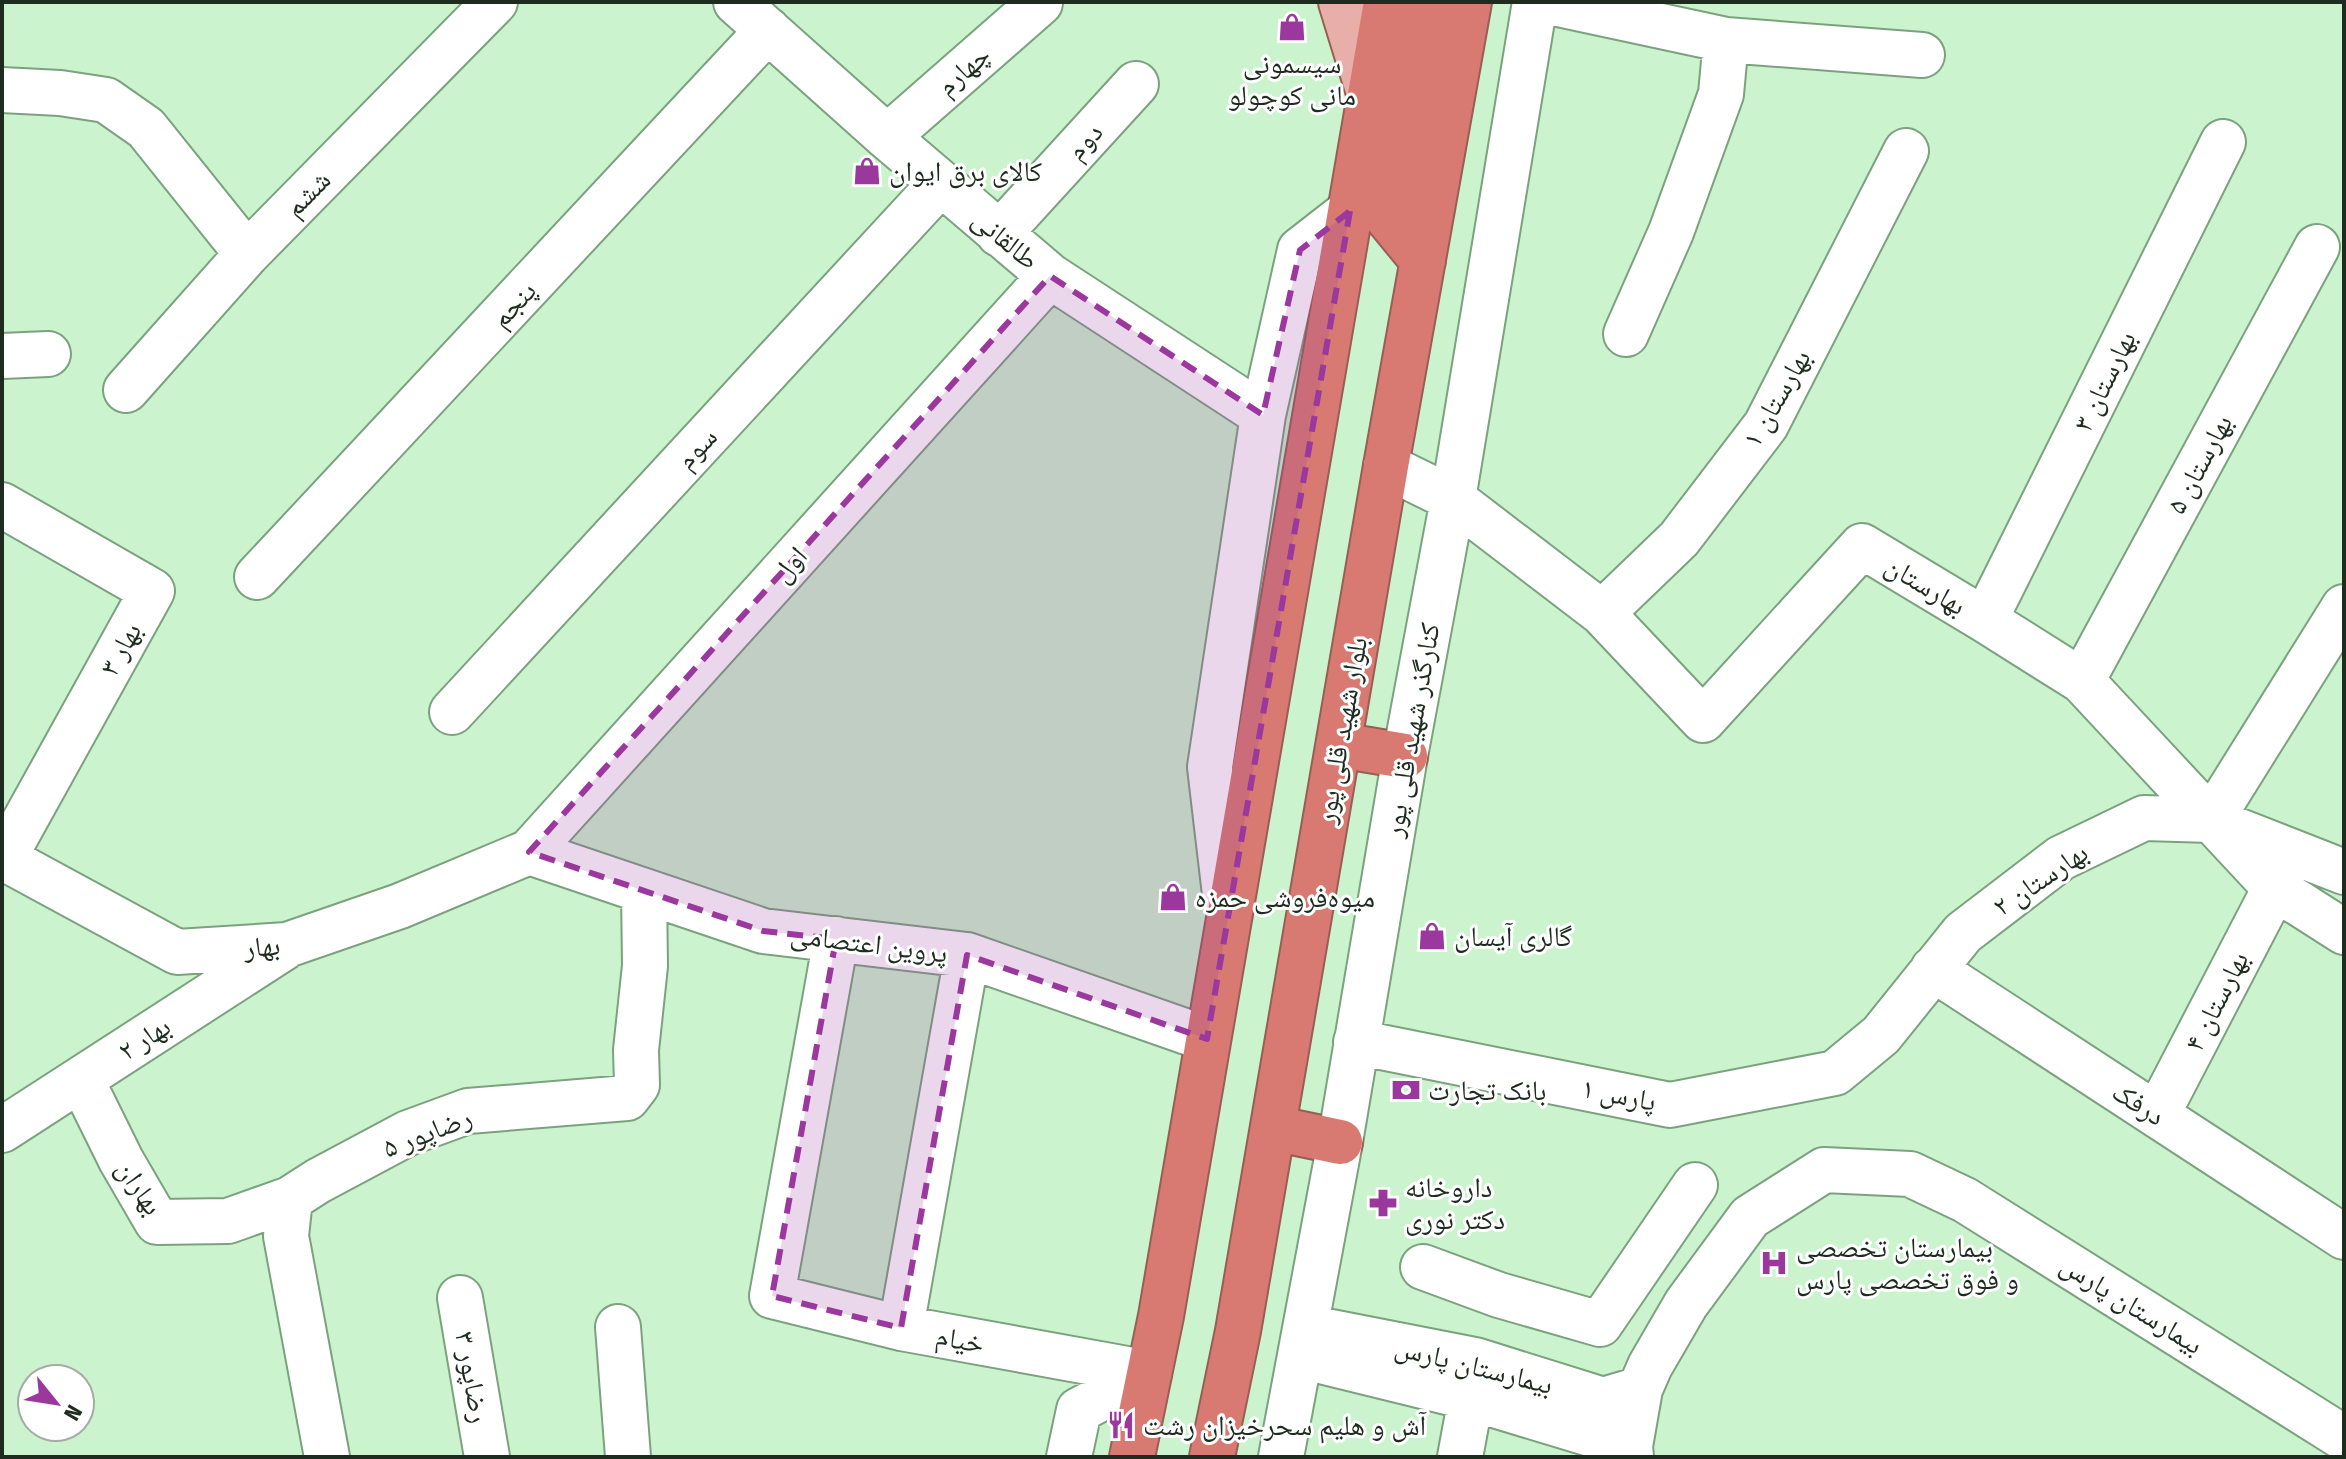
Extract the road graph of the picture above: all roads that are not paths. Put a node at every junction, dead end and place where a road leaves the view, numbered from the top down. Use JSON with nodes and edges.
{"nodes":[{"id":1,"x":495,"y":2,"type":"edge"},
{"id":2,"x":736,"y":2,"type":"edge"},
{"id":3,"x":1341,"y":2,"type":"edge"},
{"id":4,"x":1386,"y":2,"type":"edge"},
{"id":5,"x":1427,"y":2,"type":"edge"},
{"id":6,"x":1469,"y":2,"type":"edge"},
{"id":7,"x":1535,"y":2,"type":"edge"},
{"id":8,"x":1549,"y":2,"type":"edge"},
{"id":9,"x":1040,"y":3,"type":"edge"},
{"id":10,"x":768,"y":30,"type":"junction"},
{"id":11,"x":1726,"y":40,"type":"junction"},
{"id":12,"x":1922,"y":55,"type":"dead end"},
{"id":13,"x":1136,"y":84,"type":"dead end"},
{"id":14,"x":2,"y":90,"type":"edge"},
{"id":15,"x":1369,"y":93,"type":"junction"},
{"id":16,"x":887,"y":137,"type":"junction"},
{"id":17,"x":2223,"y":142,"type":"dead end"},
{"id":18,"x":1906,"y":151,"type":"dead end"},
{"id":19,"x":941,"y":183,"type":"junction"},
{"id":20,"x":1350,"y":211,"type":"junction"},
{"id":21,"x":999,"y":234,"type":"junction"},
{"id":22,"x":2317,"y":247,"type":"dead end"},
{"id":23,"x":247,"y":254,"type":"junction"},
{"id":24,"x":1423,"y":261,"type":"junction"},
{"id":25,"x":1050,"y":276,"type":"junction"},
{"id":26,"x":1626,"y":334,"type":"dead end"},
{"id":27,"x":48,"y":354,"type":"dead end"},
{"id":28,"x":2,"y":356,"type":"edge"},
{"id":29,"x":126,"y":390,"type":"dead end"},
{"id":30,"x":1263,"y":415,"type":"junction"},
{"id":31,"x":1386,"y":466,"type":"junction"},
{"id":32,"x":1453,"y":499,"type":"junction"},
{"id":33,"x":2,"y":505,"type":"edge"},
{"id":34,"x":257,"y":577,"type":"dead end"},
{"id":35,"x":2344,"y":607,"type":"edge"},
{"id":36,"x":1602,"y":613,"type":"junction"},
{"id":37,"x":1985,"y":620,"type":"junction"},
{"id":38,"x":2082,"y":681,"type":"junction"},
{"id":39,"x":452,"y":712,"type":"dead end"},
{"id":40,"x":1339,"y":745,"type":"junction"},
{"id":41,"x":1405,"y":756,"type":"junction"},
{"id":42,"x":2211,"y":820,"type":"junction"},
{"id":43,"x":529,"y":852,"type":"junction"},
{"id":44,"x":3,"y":857,"type":"edge"},
{"id":45,"x":2344,"y":872,"type":"edge"},
{"id":46,"x":2275,"y":888,"type":"junction"},
{"id":47,"x":644,"y":891,"type":"junction"},
{"id":48,"x":1228,"y":921,"type":"junction"},
{"id":49,"x":2344,"y":932,"type":"edge"},
{"id":50,"x":836,"y":939,"type":"junction"},
{"id":51,"x":287,"y":945,"type":"junction"},
{"id":52,"x":967,"y":955,"type":"junction"},
{"id":53,"x":1933,"y":969,"type":"junction"},
{"id":54,"x":1207,"y":1039,"type":"junction"},
{"id":55,"x":1356,"y":1042,"type":"junction"},
{"id":56,"x":81,"y":1079,"type":"junction"},
{"id":57,"x":2157,"y":1115,"type":"junction"},
{"id":58,"x":1273,"y":1128,"type":"junction"},
{"id":59,"x":2,"y":1130,"type":"edge"},
{"id":60,"x":1340,"y":1142,"type":"junction"},
{"id":61,"x":1695,"y":1185,"type":"dead end"},
{"id":62,"x":290,"y":1199,"type":"junction"},
{"id":63,"x":2344,"y":1237,"type":"edge"},
{"id":64,"x":1423,"y":1267,"type":"dead end"},
{"id":65,"x":1499,"y":1295,"type":"junction"},
{"id":66,"x":460,"y":1298,"type":"dead end"},
{"id":67,"x":618,"y":1327,"type":"dead end"},
{"id":68,"x":901,"y":1328,"type":"junction"},
{"id":69,"x":1303,"y":1341,"type":"junction"},
{"id":70,"x":1149,"y":1373,"type":"junction"},
{"id":71,"x":1473,"y":1379,"type":"junction"},
{"id":72,"x":1640,"y":1389,"type":"junction"},
{"id":73,"x":2344,"y":1438,"type":"edge"},
{"id":74,"x":1630,"y":1452,"type":"edge"},
{"id":75,"x":327,"y":1457,"type":"edge"},
{"id":76,"x":487,"y":1457,"type":"edge"},
{"id":77,"x":628,"y":1457,"type":"edge"},
{"id":78,"x":1069,"y":1457,"type":"edge"},
{"id":79,"x":1132,"y":1457,"type":"edge"},
{"id":80,"x":1212,"y":1457,"type":"edge"},
{"id":81,"x":1281,"y":1457,"type":"edge"},
{"id":82,"x":1460,"y":1457,"type":"edge"}],
"edges":[{"from":1,"to":23,"type":"street","name":"ششم"},
{"from":2,"to":10,"type":"street","name":"طالقانی"},
{"from":3,"to":15,"type":"main road"},
{"from":4,"to":15,"type":"highway"},
{"from":5,"to":24,"type":"highway"},
{"from":6,"to":24,"type":"highway","name":"بلوار شهید قلی پور"},
{"from":7,"to":32,"type":"street","name":"کنارگذر شهید قلی پور"},
{"from":8,"to":11,"type":"street"},
{"from":9,"to":16,"type":"street","name":"چهارم"},
{"from":10,"to":16,"type":"street","name":"طالقانی"},
{"from":10,"to":34,"type":"street","name":"پنجم"},
{"from":11,"to":12,"type":"street"},
{"from":11,"to":26,"type":"street"},
{"from":13,"to":21,"type":"street","name":"دوم"},
{"from":14,"to":23,"type":"street"},
{"from":15,"to":20,"type":"highway"},
{"from":16,"to":19,"type":"street","name":"طالقانی"},
{"from":17,"to":37,"type":"street","name":"بهارستان ۳"},
{"from":18,"to":36,"type":"street","name":"بهارستان ۱"},
{"from":19,"to":21,"type":"street","name":"طالقانی"},
{"from":19,"to":39,"type":"street","name":"سوم"},
{"from":20,"to":30,"type":"street"},
{"from":20,"to":48,"type":"highway"},
{"from":21,"to":25,"type":"street","name":"طالقانی"},
{"from":22,"to":38,"type":"street","name":"بهارستان ۵"},
{"from":23,"to":29,"type":"street","name":"ششم"},
{"from":24,"to":31,"type":"highway","name":"بلوار شهید قلی پور"},
{"from":25,"to":30,"type":"street","name":"طالقانی"},
{"from":25,"to":43,"type":"street","name":"اول"},
{"from":27,"to":28,"type":"street"},
{"from":30,"to":48,"type":"street"},
{"from":31,"to":32,"type":"street","name":"بهارستان"},
{"from":31,"to":40,"type":"highway","name":"بلوار شهید قلی پور"},
{"from":32,"to":36,"type":"street","name":"بهارستان"},
{"from":32,"to":41,"type":"street","name":"کنارگذر شهید قلی پور"},
{"from":33,"to":44,"type":"street","name":"بهار ۳"},
{"from":35,"to":42,"type":"street"},
{"from":36,"to":37,"type":"street","name":"بهارستان"},
{"from":37,"to":38,"type":"street","name":"بهارستان"},
{"from":38,"to":42,"type":"street","name":"بهارستان"},
{"from":40,"to":41,"type":"highway"},
{"from":40,"to":58,"type":"highway","name":"بلوار شهید قلی پور"},
{"from":41,"to":55,"type":"street","name":"کنارگذر شهید قلی پور"},
{"from":42,"to":45,"type":"street"},
{"from":42,"to":46,"type":"street","name":"بهارستان"},
{"from":42,"to":53,"type":"street","name":"بهارستان ۲"},
{"from":43,"to":47,"type":"street","name":"پروین اعتصامی"},
{"from":43,"to":51,"type":"street","name":"بهار"},
{"from":44,"to":51,"type":"street","name":"بهار"},
{"from":46,"to":49,"type":"street","name":"بهارستان"},
{"from":46,"to":57,"type":"street","name":"بهارستان ۴"},
{"from":47,"to":50,"type":"street","name":"پروین اعتصامی"},
{"from":47,"to":62,"type":"street","name":"رضاپور ۵"},
{"from":48,"to":54,"type":"highway"},
{"from":50,"to":52,"type":"street","name":"پروین اعتصامی"},
{"from":50,"to":68,"type":"street","name":"خیام"},
{"from":51,"to":56,"type":"street","name":"بهار ۲"},
{"from":52,"to":54,"type":"street","name":"پروین اعتصامی"},
{"from":52,"to":68,"type":"street"},
{"from":53,"to":55,"type":"street","name":"پارس ۱"},
{"from":53,"to":57,"type":"street","name":"درفک"},
{"from":54,"to":70,"type":"highway"},
{"from":55,"to":60,"type":"street","name":"کنارگذر شهید قلی پور"},
{"from":56,"to":59,"type":"street","name":"بهار ۲"},
{"from":56,"to":62,"type":"street","name":"بهاران"},
{"from":57,"to":63,"type":"street","name":"درفک"},
{"from":58,"to":60,"type":"highway"},
{"from":58,"to":80,"type":"highway","name":"بلوار شهید قلی پور"},
{"from":60,"to":69,"type":"street","name":"کنارگذر شهید قلی پور"},
{"from":61,"to":65,"type":"street"},
{"from":62,"to":75,"type":"street"},
{"from":64,"to":65,"type":"street"},
{"from":65,"to":71,"type":"street"},
{"from":66,"to":76,"type":"street","name":"رضاپور ۳"},
{"from":67,"to":77,"type":"street"},
{"from":68,"to":70,"type":"street","name":"خیام"},
{"from":69,"to":71,"type":"street","name":"بیمارستان پارس"},
{"from":69,"to":81,"type":"street","name":"کنارگذر شهید قلی پور"},
{"from":70,"to":78,"type":"street"},
{"from":70,"to":79,"type":"highway"},
{"from":71,"to":72,"type":"street","name":"بیمارستان پارس"},
{"from":71,"to":74,"type":"street","name":"بیمارستان پارس"},
{"from":71,"to":82,"type":"street"},
{"from":72,"to":73,"type":"street","name":"بیمارستان پارس"},
{"from":72,"to":74,"type":"street","name":"بیمارستان پارس"}]}
